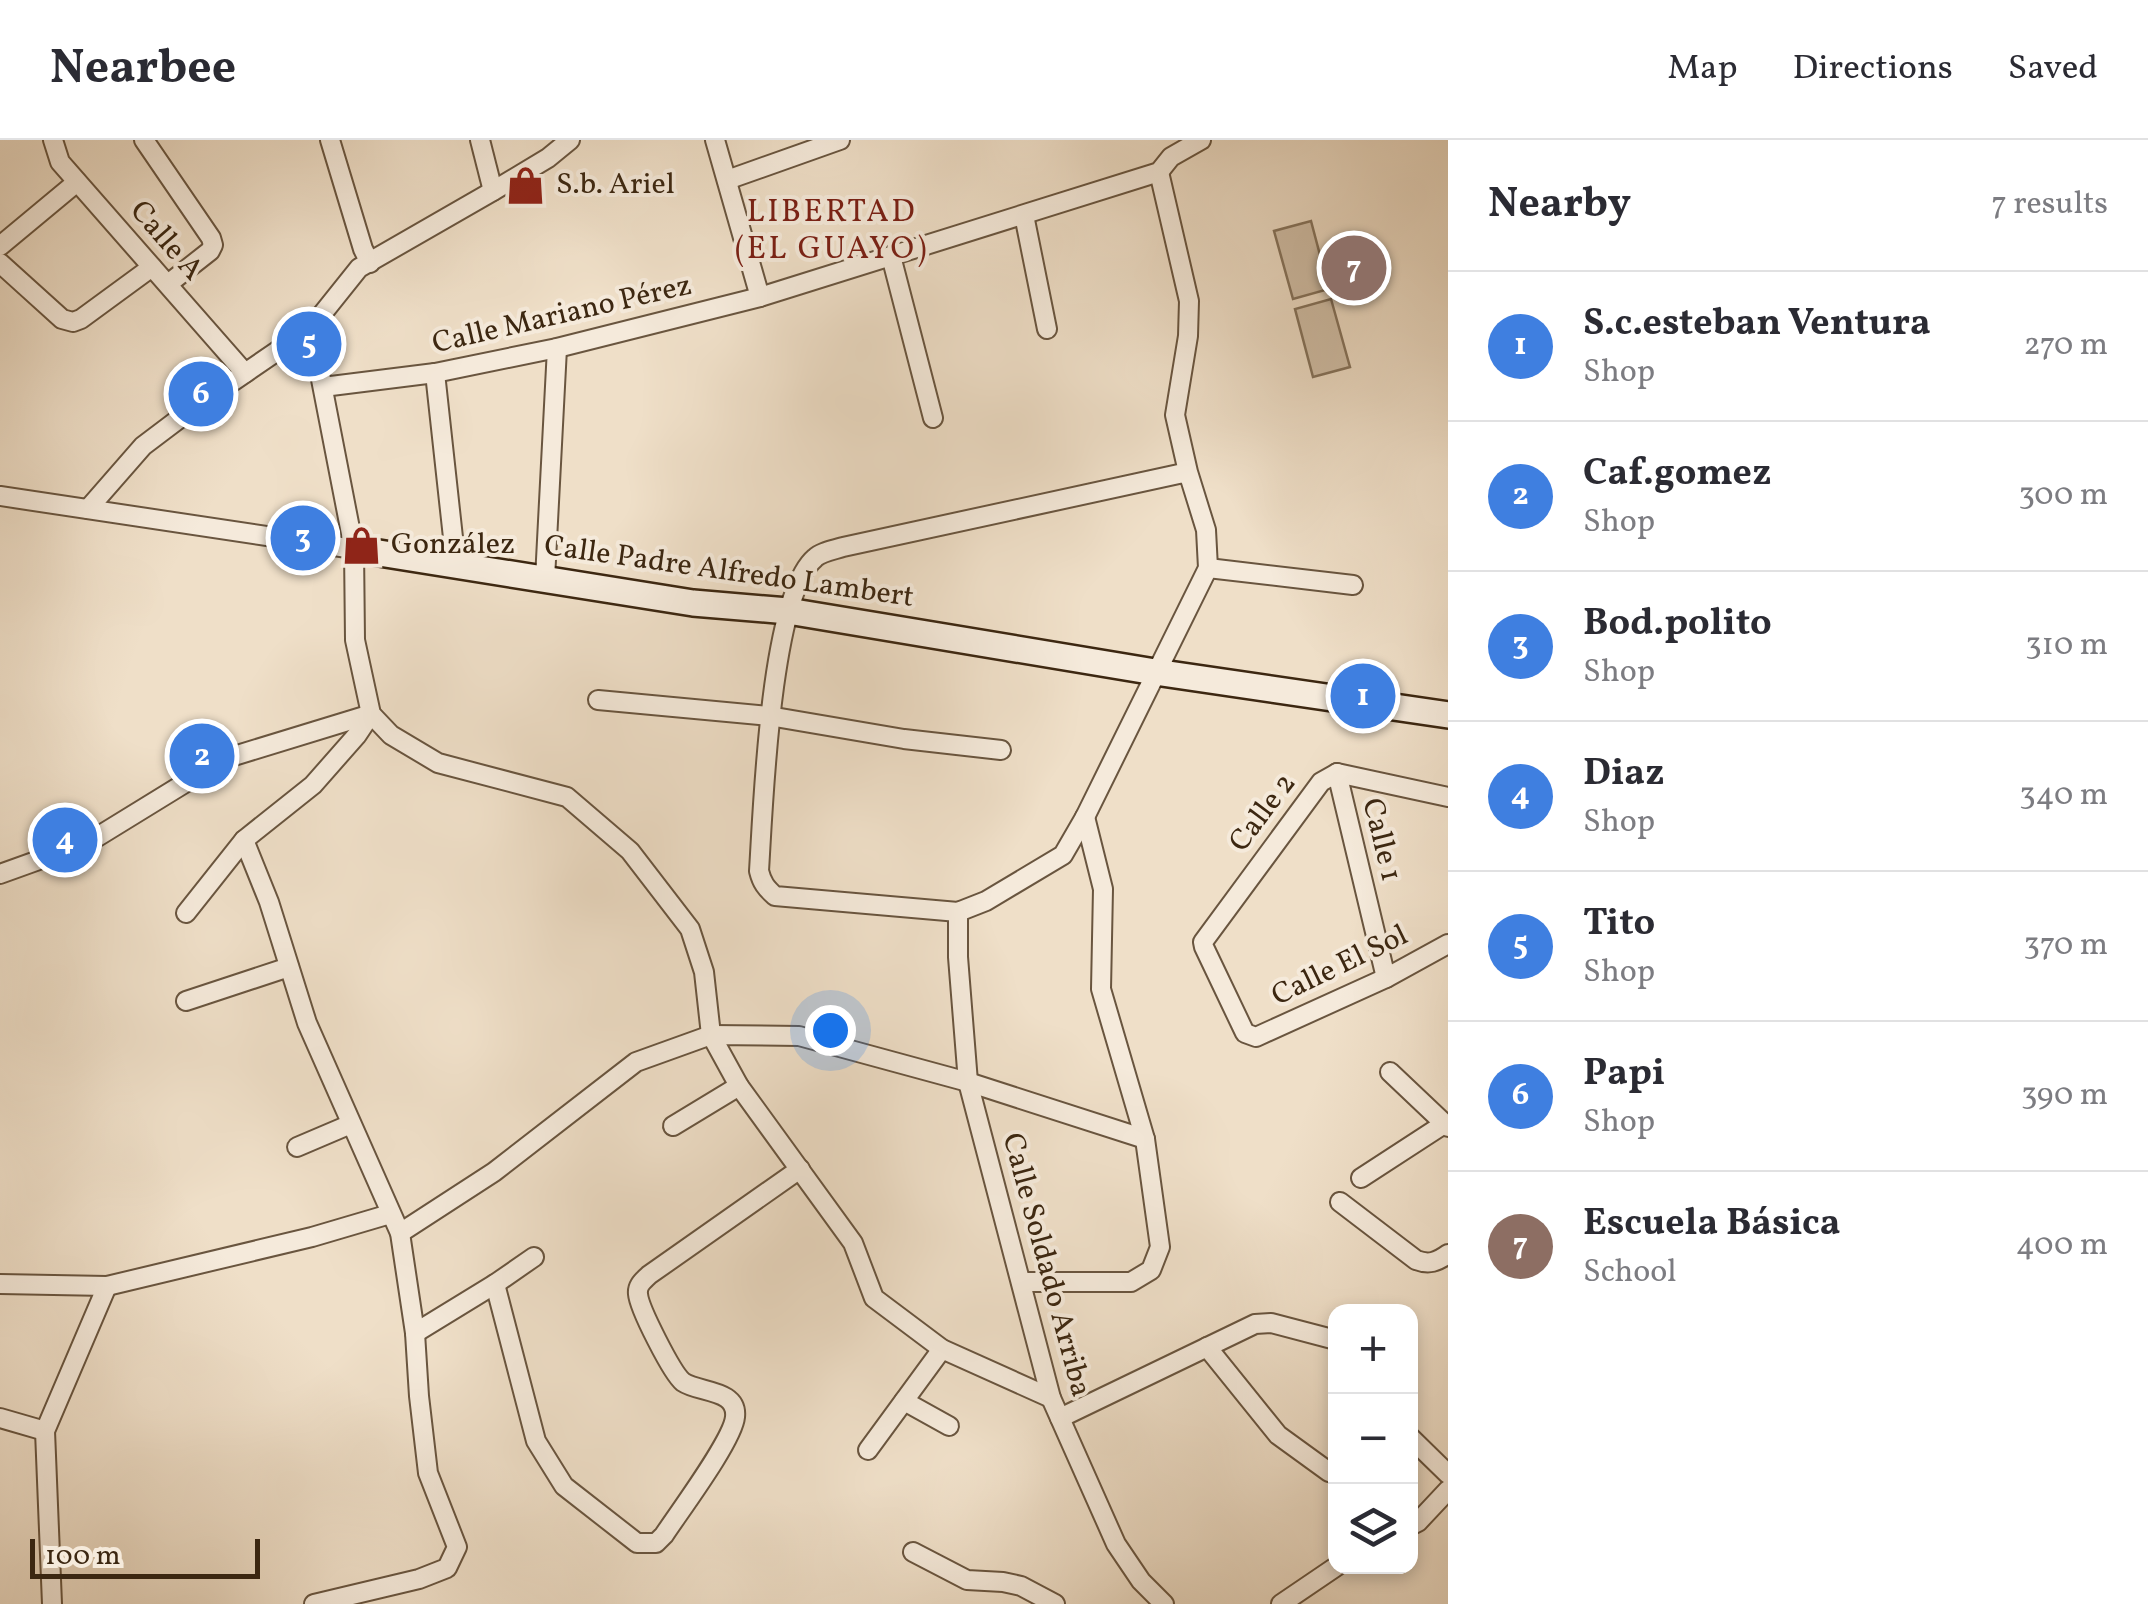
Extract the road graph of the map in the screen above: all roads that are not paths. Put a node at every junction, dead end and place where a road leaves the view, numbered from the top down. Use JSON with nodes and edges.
{"nodes":[{"id":1,"x":53,"y":140,"type":"edge"},
{"id":2,"x":144,"y":140,"type":"edge"},
{"id":3,"x":330,"y":140,"type":"edge"},
{"id":4,"x":480,"y":140,"type":"edge"},
{"id":5,"x":570,"y":140,"type":"edge"},
{"id":6,"x":716,"y":140,"type":"edge"},
{"id":7,"x":840,"y":140,"type":"edge"},
{"id":8,"x":1201,"y":140,"type":"edge"},
{"id":9,"x":1159,"y":172,"type":"junction"},
{"id":10,"x":726,"y":180,"type":"junction"},
{"id":11,"x":77,"y":182,"type":"junction"},
{"id":12,"x":493,"y":191,"type":"junction"},
{"id":13,"x":1024,"y":215,"type":"junction"},
{"id":14,"x":0,"y":246,"type":"edge"},
{"id":15,"x":891,"y":256,"type":"junction"},
{"id":16,"x":0,"y":263,"type":"edge"},
{"id":17,"x":370,"y":263,"type":"junction"},
{"id":18,"x":152,"y":266,"type":"junction"},
{"id":19,"x":168,"y":284,"type":"junction"},
{"id":20,"x":760,"y":297,"type":"junction"},
{"id":21,"x":312,"y":328,"type":"junction"},
{"id":22,"x":1047,"y":329,"type":"dead end"},
{"id":23,"x":556,"y":348,"type":"junction"},
{"id":24,"x":245,"y":373,"type":"junction"},
{"id":25,"x":435,"y":373,"type":"junction"},
{"id":26,"x":323,"y":387,"type":"junction"},
{"id":27,"x":933,"y":418,"type":"dead end"},
{"id":28,"x":1188,"y":472,"type":"junction"},
{"id":29,"x":0,"y":496,"type":"edge"},
{"id":30,"x":88,"y":509,"type":"junction"},
{"id":31,"x":354,"y":549,"type":"junction"},
{"id":32,"x":456,"y":565,"type":"junction"},
{"id":33,"x":1208,"y":568,"type":"junction"},
{"id":34,"x":545,"y":579,"type":"junction"},
{"id":35,"x":1353,"y":585,"type":"dead end"},
{"id":36,"x":788,"y":610,"type":"junction"},
{"id":37,"x":1156,"y":672,"type":"junction"},
{"id":38,"x":598,"y":700,"type":"dead end"},
{"id":39,"x":372,"y":714,"type":"junction"},
{"id":40,"x":769,"y":716,"type":"junction"},
{"id":41,"x":1448,"y":716,"type":"edge"},
{"id":42,"x":1001,"y":750,"type":"dead end"},
{"id":43,"x":1336,"y":774,"type":"junction"},
{"id":44,"x":1448,"y":797,"type":"edge"},
{"id":45,"x":1084,"y":817,"type":"junction"},
{"id":46,"x":244,"y":840,"type":"junction"},
{"id":47,"x":0,"y":874,"type":"edge"},
{"id":48,"x":958,"y":912,"type":"junction"},
{"id":49,"x":186,"y":913,"type":"dead end"},
{"id":50,"x":1448,"y":944,"type":"edge"},
{"id":51,"x":289,"y":966,"type":"junction"},
{"id":52,"x":1386,"y":978,"type":"junction"},
{"id":53,"x":1223,"y":990,"type":"joint"},
{"id":54,"x":186,"y":1000,"type":"dead end"},
{"id":55,"x":711,"y":1035,"type":"junction"},
{"id":56,"x":1390,"y":1072,"type":"dead end"},
{"id":57,"x":968,"y":1082,"type":"junction"},
{"id":58,"x":739,"y":1086,"type":"junction"},
{"id":59,"x":350,"y":1124,"type":"junction"},
{"id":60,"x":673,"y":1126,"type":"dead end"},
{"id":61,"x":1446,"y":1126,"type":"edge"},
{"id":62,"x":1145,"y":1139,"type":"junction"},
{"id":63,"x":298,"y":1147,"type":"dead end"},
{"id":64,"x":800,"y":1168,"type":"junction"},
{"id":65,"x":1361,"y":1178,"type":"dead end"},
{"id":66,"x":1340,"y":1202,"type":"dead end"},
{"id":67,"x":390,"y":1214,"type":"junction"},
{"id":68,"x":400,"y":1233,"type":"junction"},
{"id":69,"x":1448,"y":1254,"type":"edge"},
{"id":70,"x":534,"y":1257,"type":"dead end"},
{"id":71,"x":1021,"y":1282,"type":"junction"},
{"id":72,"x":0,"y":1284,"type":"edge"},
{"id":73,"x":496,"y":1284,"type":"junction"},
{"id":74,"x":107,"y":1286,"type":"junction"},
{"id":75,"x":415,"y":1332,"type":"junction"},
{"id":76,"x":1328,"y":1338,"type":"edge"},
{"id":77,"x":1207,"y":1347,"type":"junction"},
{"id":78,"x":942,"y":1349,"type":"junction"},
{"id":79,"x":1051,"y":1398,"type":"junction"},
{"id":80,"x":904,"y":1400,"type":"junction"},
{"id":81,"x":0,"y":1418,"type":"edge"},
{"id":82,"x":1060,"y":1418,"type":"junction"},
{"id":83,"x":949,"y":1426,"type":"dead end"},
{"id":84,"x":45,"y":1431,"type":"junction"},
{"id":85,"x":1418,"y":1445,"type":"edge"},
{"id":86,"x":868,"y":1450,"type":"dead end"},
{"id":87,"x":1328,"y":1471,"type":"edge"},
{"id":88,"x":1448,"y":1474,"type":"edge"},
{"id":89,"x":1447,"y":1494,"type":"edge"},
{"id":90,"x":1418,"y":1522,"type":"edge"},
{"id":91,"x":914,"y":1552,"type":"dead end"},
{"id":92,"x":1328,"y":1572,"type":"edge"},
{"id":93,"x":52,"y":1604,"type":"edge"},
{"id":94,"x":314,"y":1604,"type":"edge"},
{"id":95,"x":1055,"y":1604,"type":"edge"},
{"id":96,"x":1163,"y":1604,"type":"edge"},
{"id":97,"x":1283,"y":1604,"type":"edge"}],
"edges":[{"from":1,"to":11,"type":"street","name":"Calle A"},
{"from":2,"to":19,"type":"street"},
{"from":3,"to":17,"type":"street"},
{"from":4,"to":12,"type":"street"},
{"from":5,"to":12,"type":"street"},
{"from":6,"to":10,"type":"street"},
{"from":7,"to":10,"type":"street"},
{"from":8,"to":9,"type":"street","name":"Calle Mariano Pérez"},
{"from":9,"to":13,"type":"street","name":"Calle Mariano Pérez"},
{"from":9,"to":28,"type":"street"},
{"from":10,"to":20,"type":"street"},
{"from":11,"to":14,"type":"street"},
{"from":11,"to":18,"type":"street","name":"Calle A"},
{"from":12,"to":17,"type":"street"},
{"from":13,"to":15,"type":"street","name":"Calle Mariano Pérez"},
{"from":13,"to":22,"type":"street"},
{"from":15,"to":20,"type":"street","name":"Calle Mariano Pérez"},
{"from":15,"to":27,"type":"street"},
{"from":16,"to":18,"type":"street"},
{"from":17,"to":21,"type":"street"},
{"from":18,"to":19,"type":"street","name":"Calle A"},
{"from":19,"to":24,"type":"street","name":"Calle A"},
{"from":20,"to":23,"type":"street","name":"Calle Mariano Pérez"},
{"from":21,"to":24,"type":"street"},
{"from":21,"to":26,"type":"street"},
{"from":23,"to":25,"type":"street","name":"Calle Mariano Pérez"},
{"from":23,"to":34,"type":"street"},
{"from":24,"to":30,"type":"street"},
{"from":25,"to":26,"type":"street","name":"Calle Mariano Pérez"},
{"from":25,"to":32,"type":"street"},
{"from":26,"to":31,"type":"street"},
{"from":28,"to":33,"type":"street"},
{"from":28,"to":36,"type":"street"},
{"from":29,"to":30,"type":"street","name":"Calle Padre Alfredo Lambert"},
{"from":30,"to":31,"type":"street","name":"Calle Padre Alfredo Lambert"},
{"from":31,"to":32,"type":"street","name":"Calle Padre Alfredo Lambert"},
{"from":31,"to":39,"type":"street"},
{"from":32,"to":34,"type":"street","name":"Calle Padre Alfredo Lambert"},
{"from":33,"to":35,"type":"street"},
{"from":33,"to":37,"type":"street"},
{"from":34,"to":36,"type":"street","name":"Calle Padre Alfredo Lambert"},
{"from":36,"to":37,"type":"street","name":"Calle Padre Alfredo Lambert"},
{"from":36,"to":40,"type":"street"},
{"from":37,"to":41,"type":"street","name":"Calle Padre Alfredo Lambert"},
{"from":37,"to":45,"type":"street"},
{"from":38,"to":40,"type":"street"},
{"from":39,"to":46,"type":"street"},
{"from":39,"to":47,"type":"street"},
{"from":39,"to":55,"type":"street"},
{"from":40,"to":42,"type":"street"},
{"from":40,"to":48,"type":"street"},
{"from":43,"to":44,"type":"street","name":"Calle 2"},
{"from":43,"to":52,"type":"street","name":"Calle 1"},
{"from":43,"to":53,"type":"street","name":"Calle 2"},
{"from":45,"to":48,"type":"street"},
{"from":45,"to":62,"type":"street"},
{"from":46,"to":49,"type":"street"},
{"from":46,"to":51,"type":"street"},
{"from":48,"to":57,"type":"street","name":"Calle Soldado Arriba"},
{"from":50,"to":52,"type":"street","name":"Calle El Sol"},
{"from":51,"to":54,"type":"street"},
{"from":51,"to":59,"type":"street"},
{"from":52,"to":53,"type":"street","name":"Calle El Sol"},
{"from":55,"to":57,"type":"street"},
{"from":55,"to":58,"type":"street"},
{"from":55,"to":68,"type":"street"},
{"from":56,"to":61,"type":"street"},
{"from":57,"to":62,"type":"street"},
{"from":57,"to":71,"type":"street","name":"Calle Soldado Arriba"},
{"from":58,"to":60,"type":"street"},
{"from":58,"to":64,"type":"street"},
{"from":59,"to":63,"type":"street"},
{"from":59,"to":67,"type":"street"},
{"from":61,"to":65,"type":"street"},
{"from":62,"to":71,"type":"street"},
{"from":64,"to":73,"type":"street"},
{"from":64,"to":78,"type":"street"},
{"from":66,"to":69,"type":"street"},
{"from":67,"to":68,"type":"street"},
{"from":67,"to":74,"type":"street"},
{"from":68,"to":75,"type":"street"},
{"from":70,"to":73,"type":"street"},
{"from":71,"to":79,"type":"street","name":"Calle Soldado Arriba"},
{"from":72,"to":74,"type":"street"},
{"from":73,"to":75,"type":"street"},
{"from":74,"to":84,"type":"street"},
{"from":75,"to":94,"type":"street"},
{"from":76,"to":77,"type":"street"},
{"from":77,"to":82,"type":"street"},
{"from":77,"to":87,"type":"street"},
{"from":78,"to":79,"type":"street"},
{"from":78,"to":80,"type":"street"},
{"from":79,"to":82,"type":"street","name":"Calle Soldado Arriba"},
{"from":80,"to":83,"type":"street"},
{"from":80,"to":86,"type":"street"},
{"from":81,"to":84,"type":"street"},
{"from":82,"to":96,"type":"street","name":"Calle Soldado Arriba"},
{"from":84,"to":93,"type":"street"},
{"from":85,"to":88,"type":"street"},
{"from":89,"to":90,"type":"street"},
{"from":91,"to":95,"type":"street"},
{"from":92,"to":97,"type":"street"}]}
